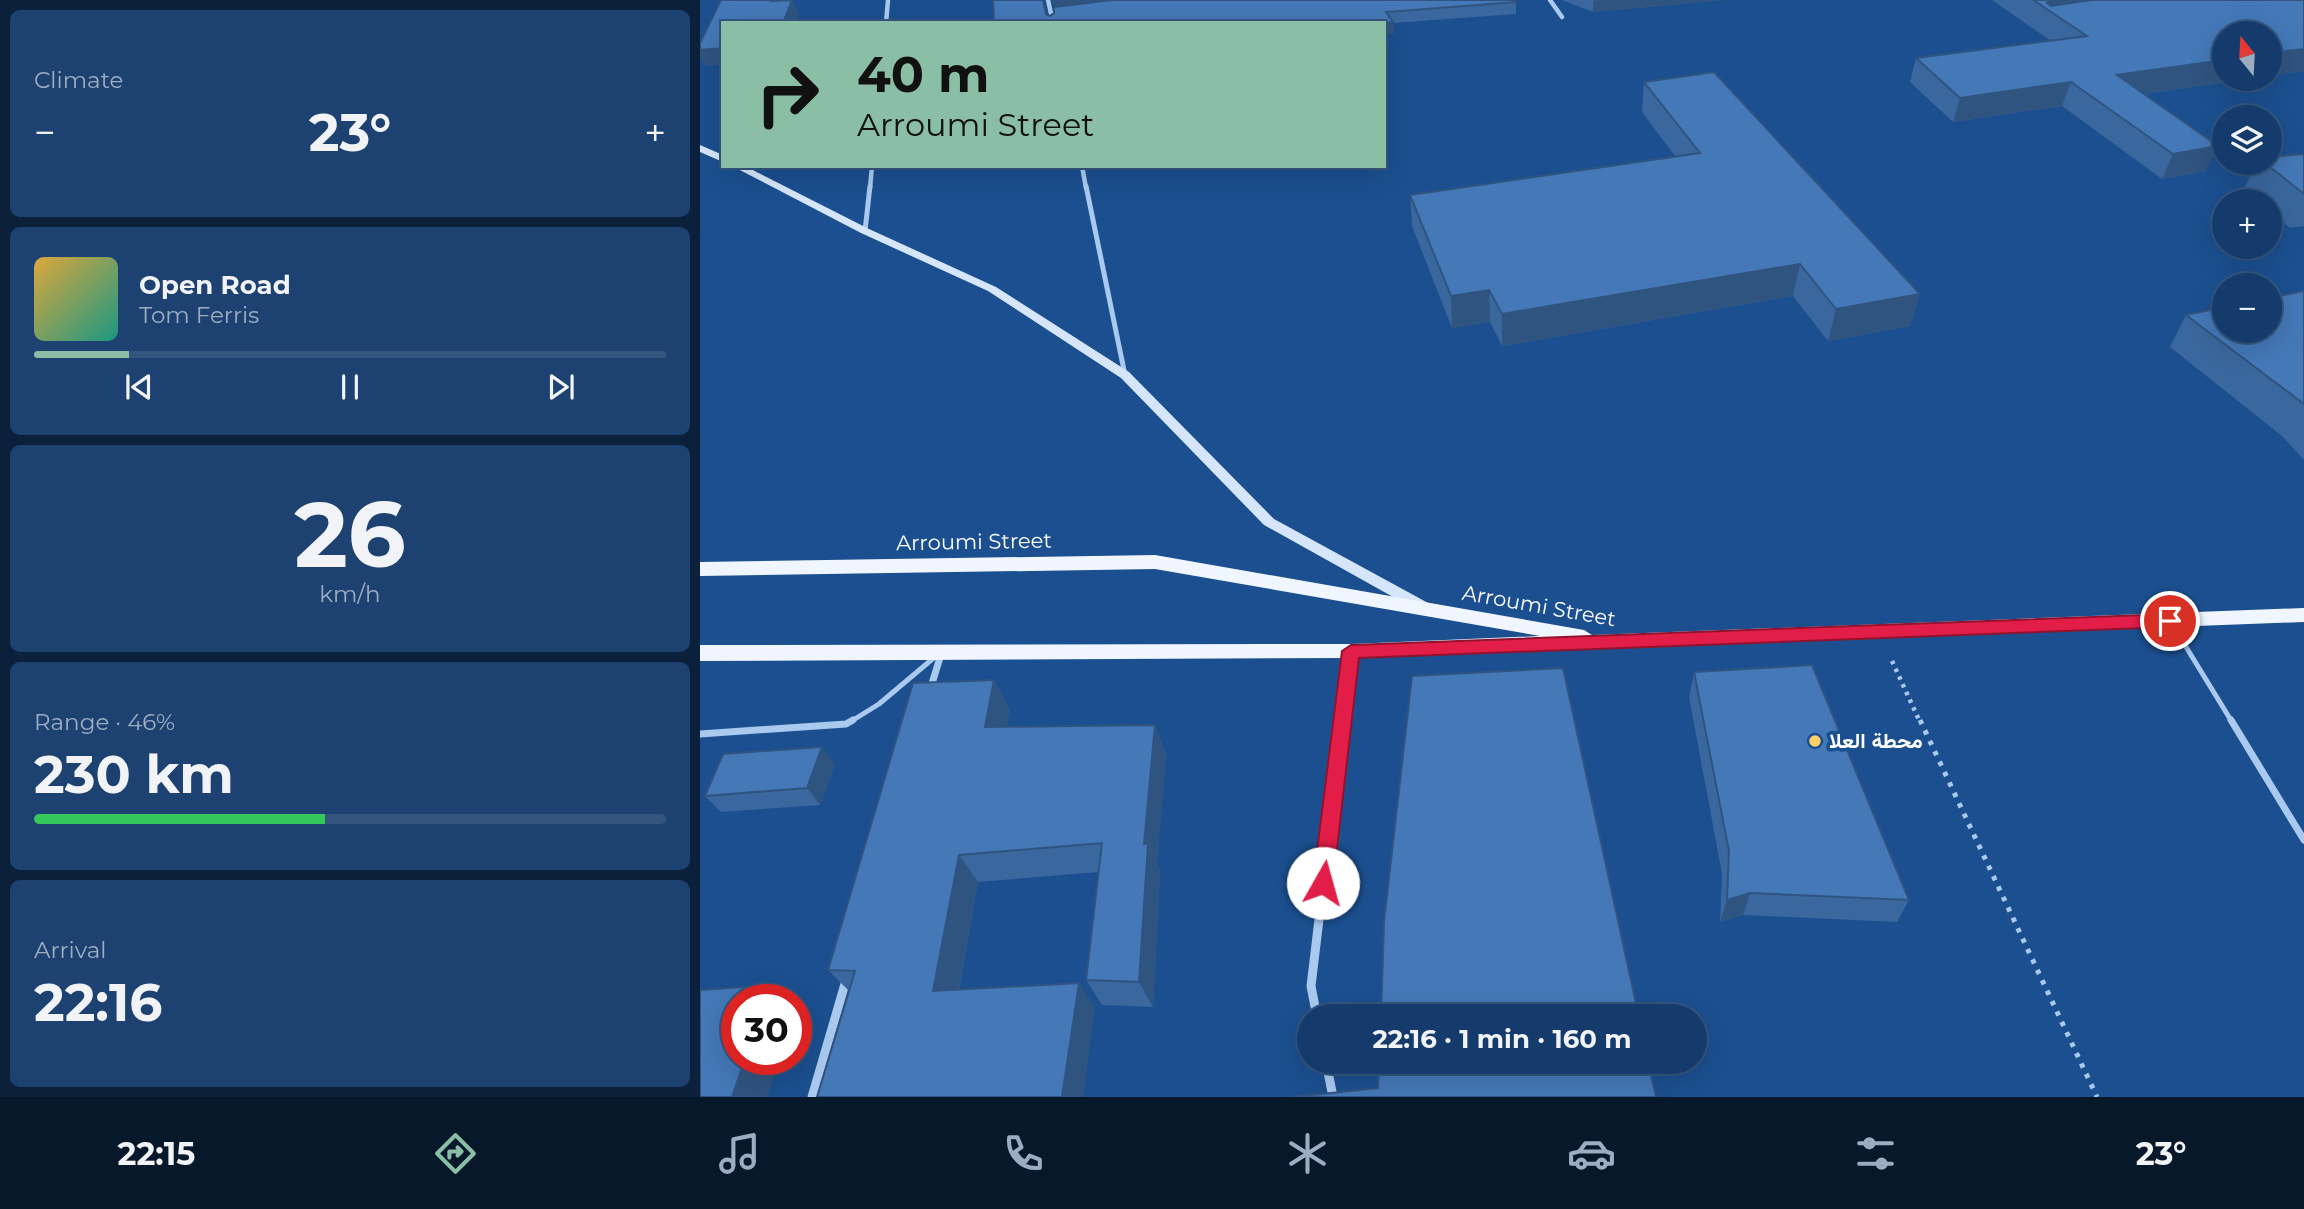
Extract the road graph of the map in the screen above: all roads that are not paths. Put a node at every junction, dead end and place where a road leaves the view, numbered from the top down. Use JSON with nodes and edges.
{"nodes":[{"id":1,"x":888,"y":0,"type":"edge"},
{"id":2,"x":1048,"y":0,"type":"edge"},
{"id":3,"x":1550,"y":0,"type":"edge"},
{"id":4,"x":1064,"y":13,"type":"edge"},
{"id":5,"x":1051,"y":15,"type":"junction"},
{"id":6,"x":1562,"y":17,"type":"dead end"},
{"id":7,"x":886,"y":21,"type":"edge"},
{"id":8,"x":1052,"y":21,"type":"edge"},
{"id":9,"x":700,"y":148,"type":"edge"},
{"id":10,"x":721,"y":158,"type":"edge"},
{"id":11,"x":741,"y":168,"type":"edge"},
{"id":12,"x":872,"y":168,"type":"edge"},
{"id":13,"x":1082,"y":168,"type":"edge"},
{"id":14,"x":865,"y":231,"type":"junction"},
{"id":15,"x":1125,"y":375,"type":"junction"},
{"id":16,"x":700,"y":569,"type":"edge"},
{"id":17,"x":1430,"y":610,"type":"junction"},
{"id":18,"x":2304,"y":615,"type":"edge"},
{"id":19,"x":2170,"y":621,"type":"junction"},
{"id":20,"x":1622,"y":643,"type":"junction"},
{"id":21,"x":942,"y":651,"type":"junction"},
{"id":22,"x":1351,"y":651,"type":"junction"},
{"id":23,"x":700,"y":653,"type":"edge"},
{"id":24,"x":926,"y":703,"type":"edge"},
{"id":25,"x":700,"y":734,"type":"edge"},
{"id":26,"x":2304,"y":840,"type":"edge"},
{"id":27,"x":850,"y":966,"type":"edge"},
{"id":28,"x":1314,"y":1004,"type":"edge"},
{"id":29,"x":1328,"y":1074,"type":"edge"},
{"id":30,"x":812,"y":1097,"type":"edge"},
{"id":31,"x":1333,"y":1097,"type":"edge"}],
"edges":[{"from":1,"to":7,"type":"street"},
{"from":2,"to":5,"type":"street"},
{"from":3,"to":6,"type":"street"},
{"from":4,"to":5,"type":"street"},
{"from":5,"to":8,"type":"street"},
{"from":9,"to":10,"type":"main road"},
{"from":11,"to":14,"type":"main road"},
{"from":12,"to":14,"type":"street"},
{"from":13,"to":15,"type":"street"},
{"from":14,"to":15,"type":"main road"},
{"from":15,"to":17,"type":"main road"},
{"from":16,"to":17,"type":"main road","name":"Arroumi Street"},
{"from":17,"to":20,"type":"main road","name":"Arroumi Street"},
{"from":18,"to":19,"type":"main road"},
{"from":19,"to":20,"type":"main road"},
{"from":19,"to":26,"type":"lane"},
{"from":20,"to":22,"type":"main road","name":"Arroumi Street"},
{"from":21,"to":22,"type":"main road","name":"Arroumi Street"},
{"from":21,"to":23,"type":"main road","name":"Arroumi Street"},
{"from":21,"to":24,"type":"street"},
{"from":21,"to":25,"type":"lane"},
{"from":22,"to":28,"type":"street"},
{"from":27,"to":30,"type":"street"},
{"from":29,"to":31,"type":"street"}]}
